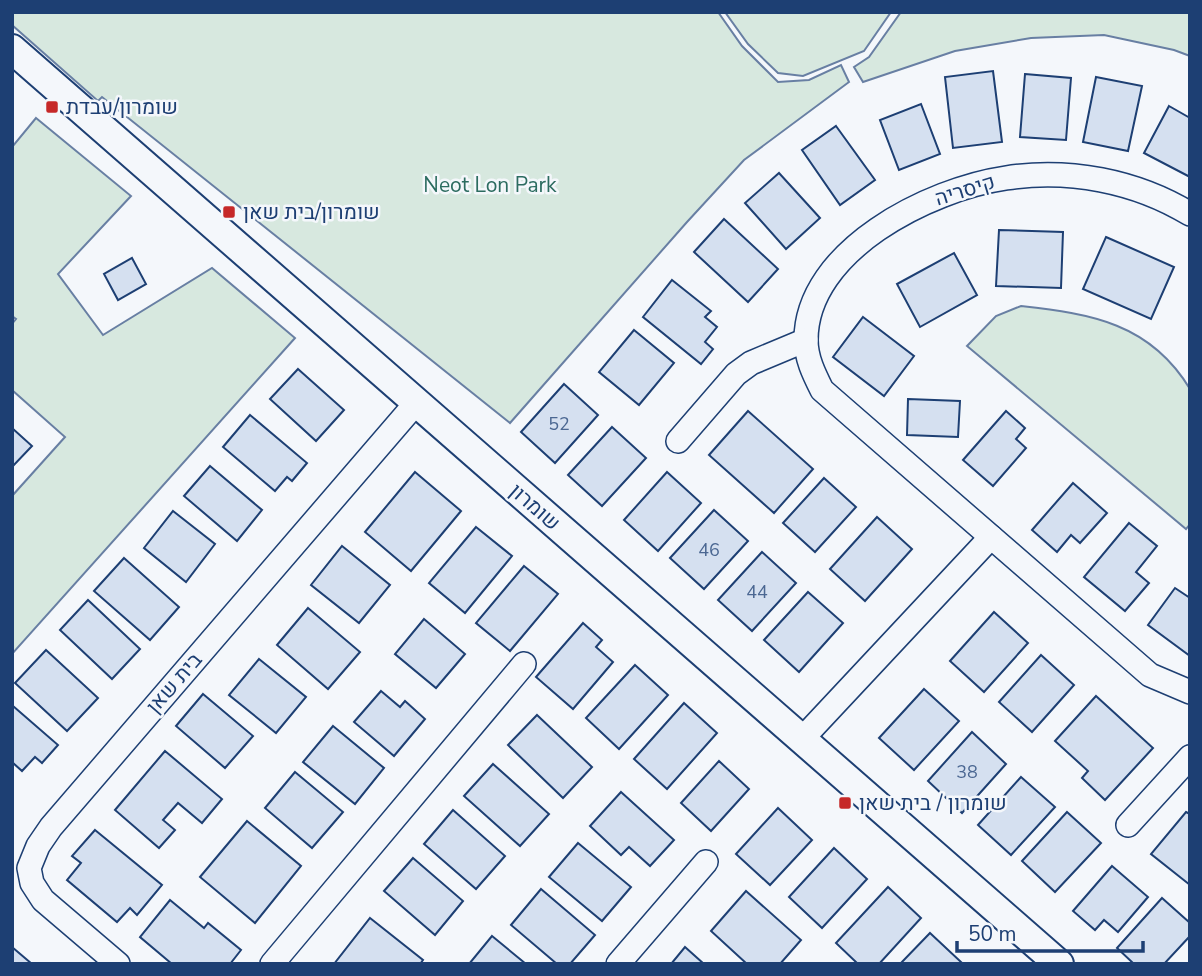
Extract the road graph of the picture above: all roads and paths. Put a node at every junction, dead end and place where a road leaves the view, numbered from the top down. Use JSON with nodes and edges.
{"nodes":[{"id":1,"x":12,"y":49,"type":"edge"},
{"id":2,"x":1190,"y":214,"type":"edge"},
{"id":3,"x":806,"y":340,"type":"junction"},
{"id":4,"x":416,"y":403,"type":"junction"},
{"id":5,"x":678,"y":441,"type":"dead end"},
{"id":6,"x":991,"y":537,"type":"junction"},
{"id":7,"x":524,"y":664,"type":"dead end"},
{"id":8,"x":1190,"y":692,"type":"edge"},
{"id":9,"x":802,"y":739,"type":"junction"},
{"id":10,"x":1190,"y":757,"type":"edge"},
{"id":11,"x":1128,"y":825,"type":"dead end"},
{"id":12,"x":706,"y":862,"type":"dead end"},
{"id":13,"x":118,"y":964,"type":"edge"},
{"id":14,"x":272,"y":964,"type":"edge"},
{"id":15,"x":618,"y":964,"type":"edge"},
{"id":16,"x":1059,"y":964,"type":"edge"}],
"edges":[{"from":1,"to":4,"type":"street","name":"שומרון"},
{"from":2,"to":3,"type":"street","name":"קיסריה"},
{"from":3,"to":5,"type":"street"},
{"from":3,"to":6,"type":"street","name":"קיסריה"},
{"from":4,"to":9,"type":"street","name":"שומרון"},
{"from":4,"to":13,"type":"street","name":"בית שאן"},
{"from":6,"to":8,"type":"street","name":"קיסריה"},
{"from":6,"to":9,"type":"street"},
{"from":7,"to":14,"type":"street"},
{"from":9,"to":16,"type":"street","name":"שומרון"},
{"from":10,"to":11,"type":"street"},
{"from":12,"to":15,"type":"street"}]}
